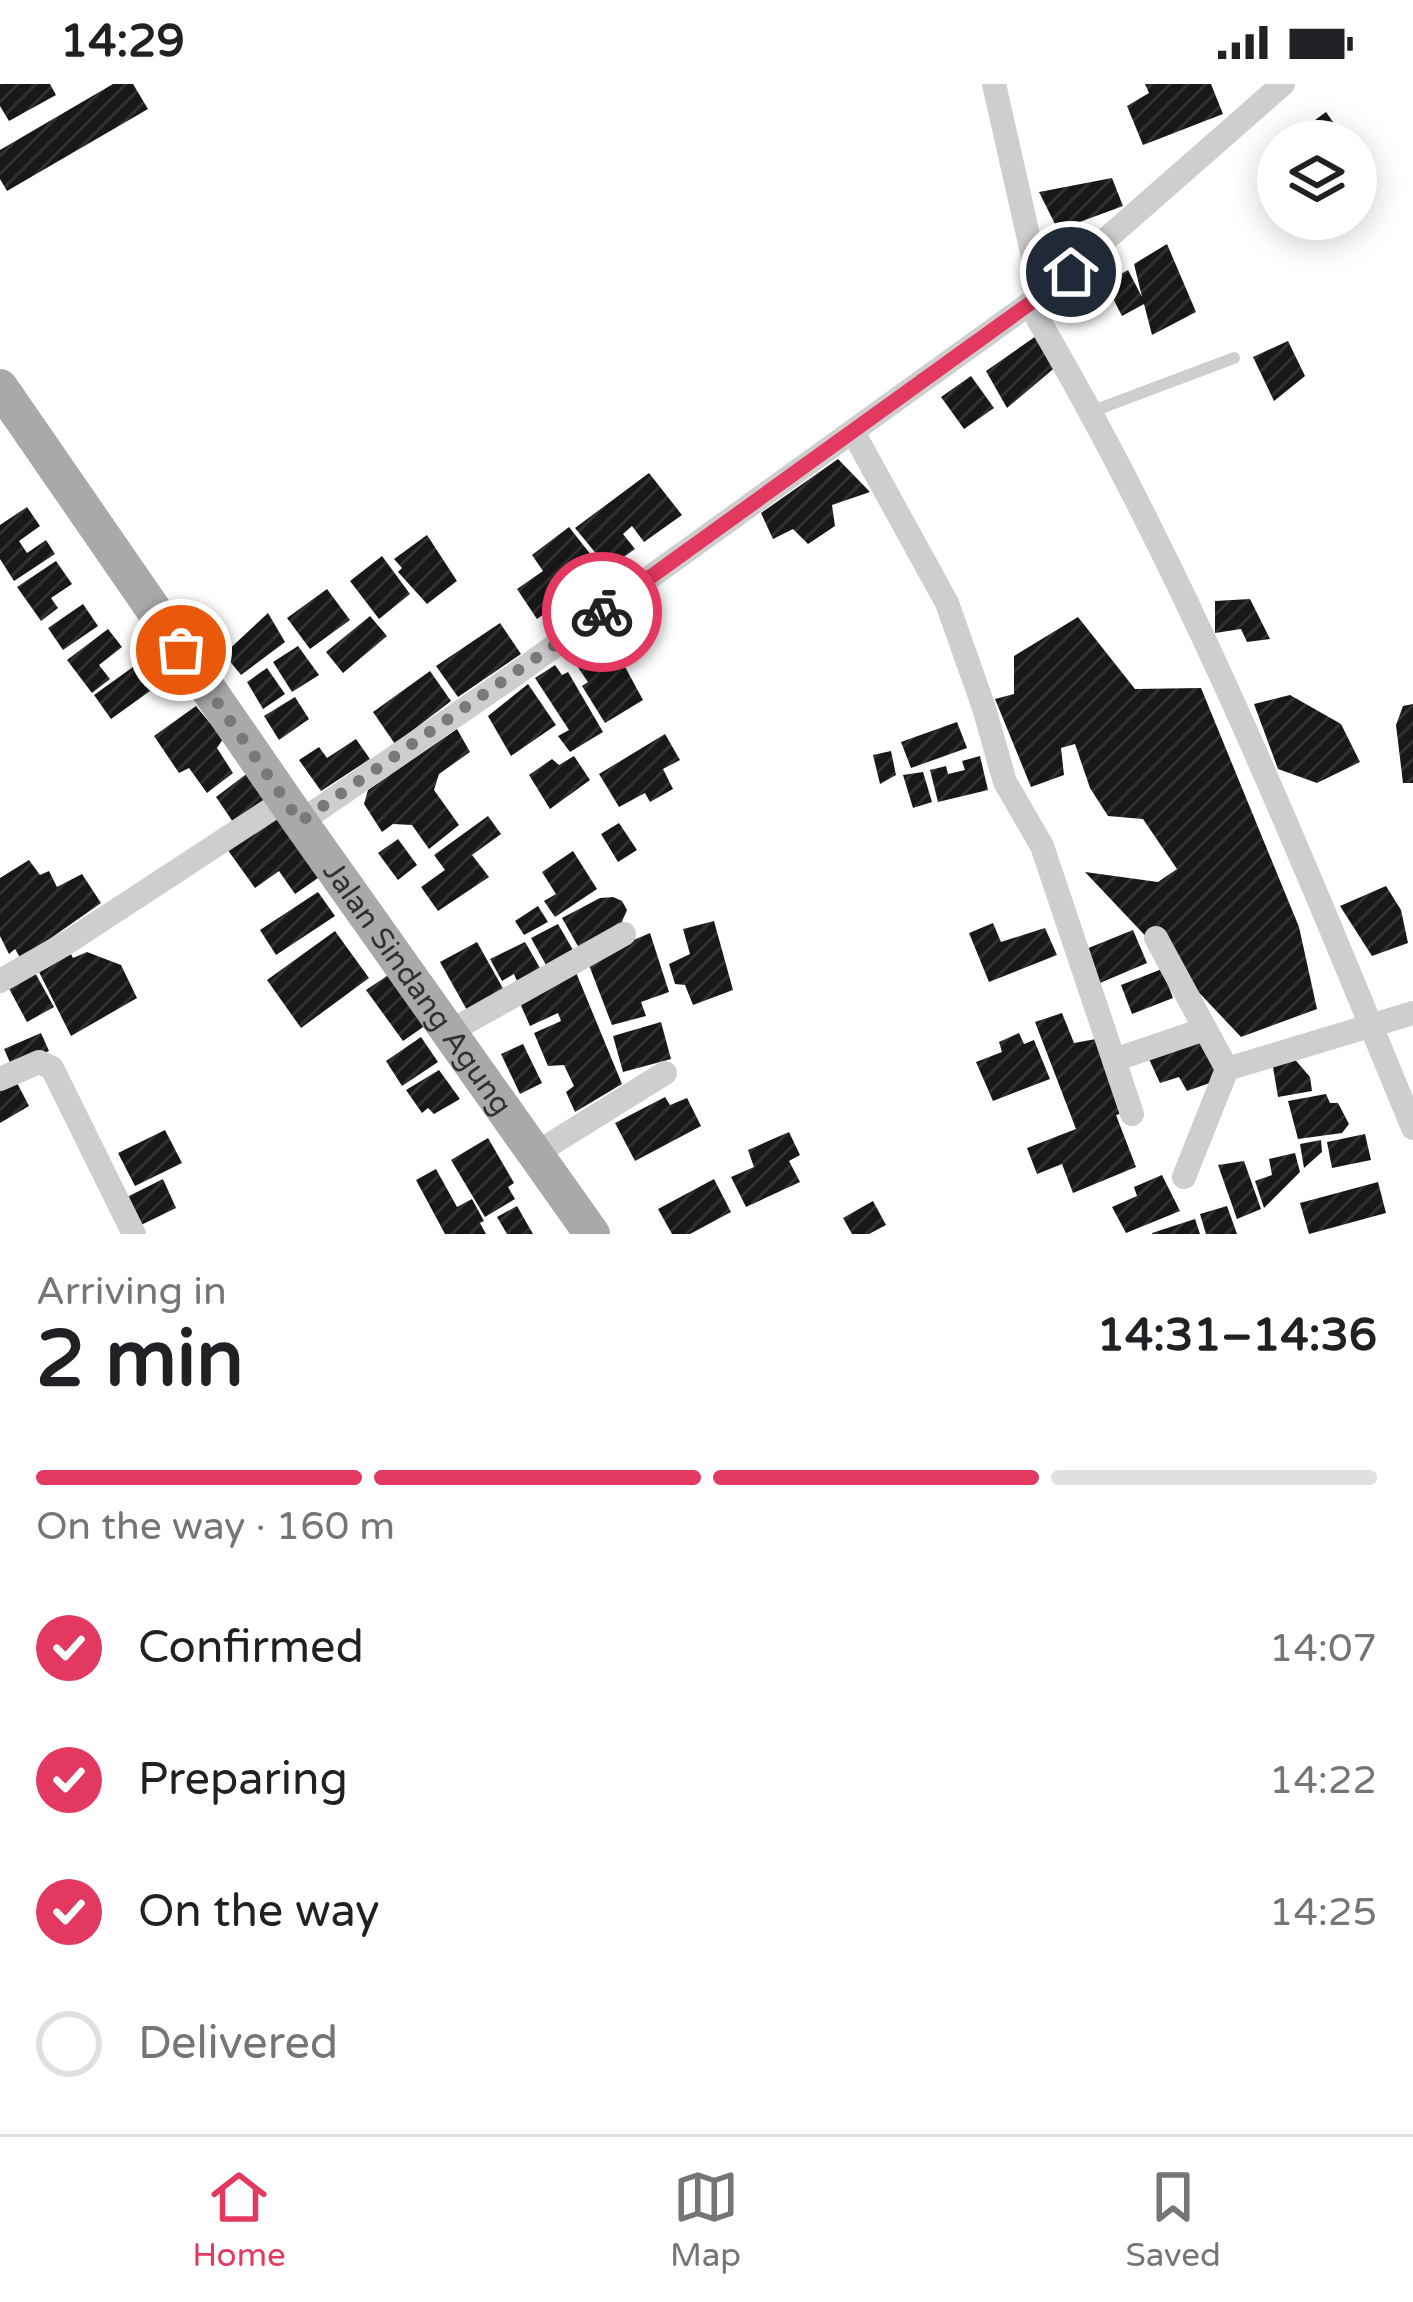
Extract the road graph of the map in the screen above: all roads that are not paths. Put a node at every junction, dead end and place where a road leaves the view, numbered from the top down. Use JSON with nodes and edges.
{"nodes":[{"id":1,"x":994,"y":84,"type":"edge"},
{"id":2,"x":1282,"y":84,"type":"edge"},
{"id":3,"x":1038,"y":300,"type":"junction"},
{"id":4,"x":1234,"y":358,"type":"dead end"},
{"id":5,"x":0,"y":387,"type":"edge"},
{"id":6,"x":1093,"y":411,"type":"junction"},
{"id":7,"x":853,"y":432,"type":"junction"},
{"id":8,"x":292,"y":811,"type":"junction"},
{"id":9,"x":624,"y":934,"type":"dead end"},
{"id":10,"x":1156,"y":938,"type":"dead end"},
{"id":11,"x":0,"y":950,"type":"edge"},
{"id":12,"x":6,"y":978,"type":"edge"},
{"id":13,"x":1413,"y":1012,"type":"edge"},
{"id":14,"x":1371,"y":1026,"type":"junction"},
{"id":15,"x":1204,"y":1029,"type":"junction"},
{"id":16,"x":449,"y":1032,"type":"junction"},
{"id":17,"x":1114,"y":1060,"type":"junction"},
{"id":18,"x":1227,"y":1069,"type":"junction"},
{"id":19,"x":664,"y":1073,"type":"dead end"},
{"id":20,"x":0,"y":1079,"type":"edge"},
{"id":21,"x":1132,"y":1114,"type":"dead end"},
{"id":22,"x":1413,"y":1128,"type":"edge"},
{"id":23,"x":535,"y":1154,"type":"junction"},
{"id":24,"x":1184,"y":1177,"type":"dead end"},
{"id":25,"x":134,"y":1234,"type":"edge"},
{"id":26,"x":592,"y":1234,"type":"edge"}],
"edges":[{"from":1,"to":3,"type":"street"},
{"from":2,"to":3,"type":"street"},
{"from":3,"to":6,"type":"street"},
{"from":3,"to":7,"type":"street"},
{"from":4,"to":6,"type":"lane"},
{"from":5,"to":8,"type":"main road","name":"Jalan Sindang Agung"},
{"from":6,"to":14,"type":"street"},
{"from":7,"to":8,"type":"street"},
{"from":7,"to":17,"type":"street"},
{"from":8,"to":12,"type":"street"},
{"from":8,"to":16,"type":"main road","name":"Jalan Sindang Agung"},
{"from":9,"to":16,"type":"street"},
{"from":10,"to":15,"type":"street"},
{"from":11,"to":12,"type":"street"},
{"from":13,"to":14,"type":"street"},
{"from":14,"to":18,"type":"street"},
{"from":14,"to":22,"type":"street"},
{"from":15,"to":17,"type":"street"},
{"from":15,"to":18,"type":"street"},
{"from":16,"to":23,"type":"main road","name":"Jalan Sindang Agung"},
{"from":17,"to":21,"type":"street"},
{"from":18,"to":24,"type":"street"},
{"from":19,"to":23,"type":"street"},
{"from":20,"to":25,"type":"street"},
{"from":23,"to":26,"type":"main road","name":"Jalan Sindang Agung"}]}
